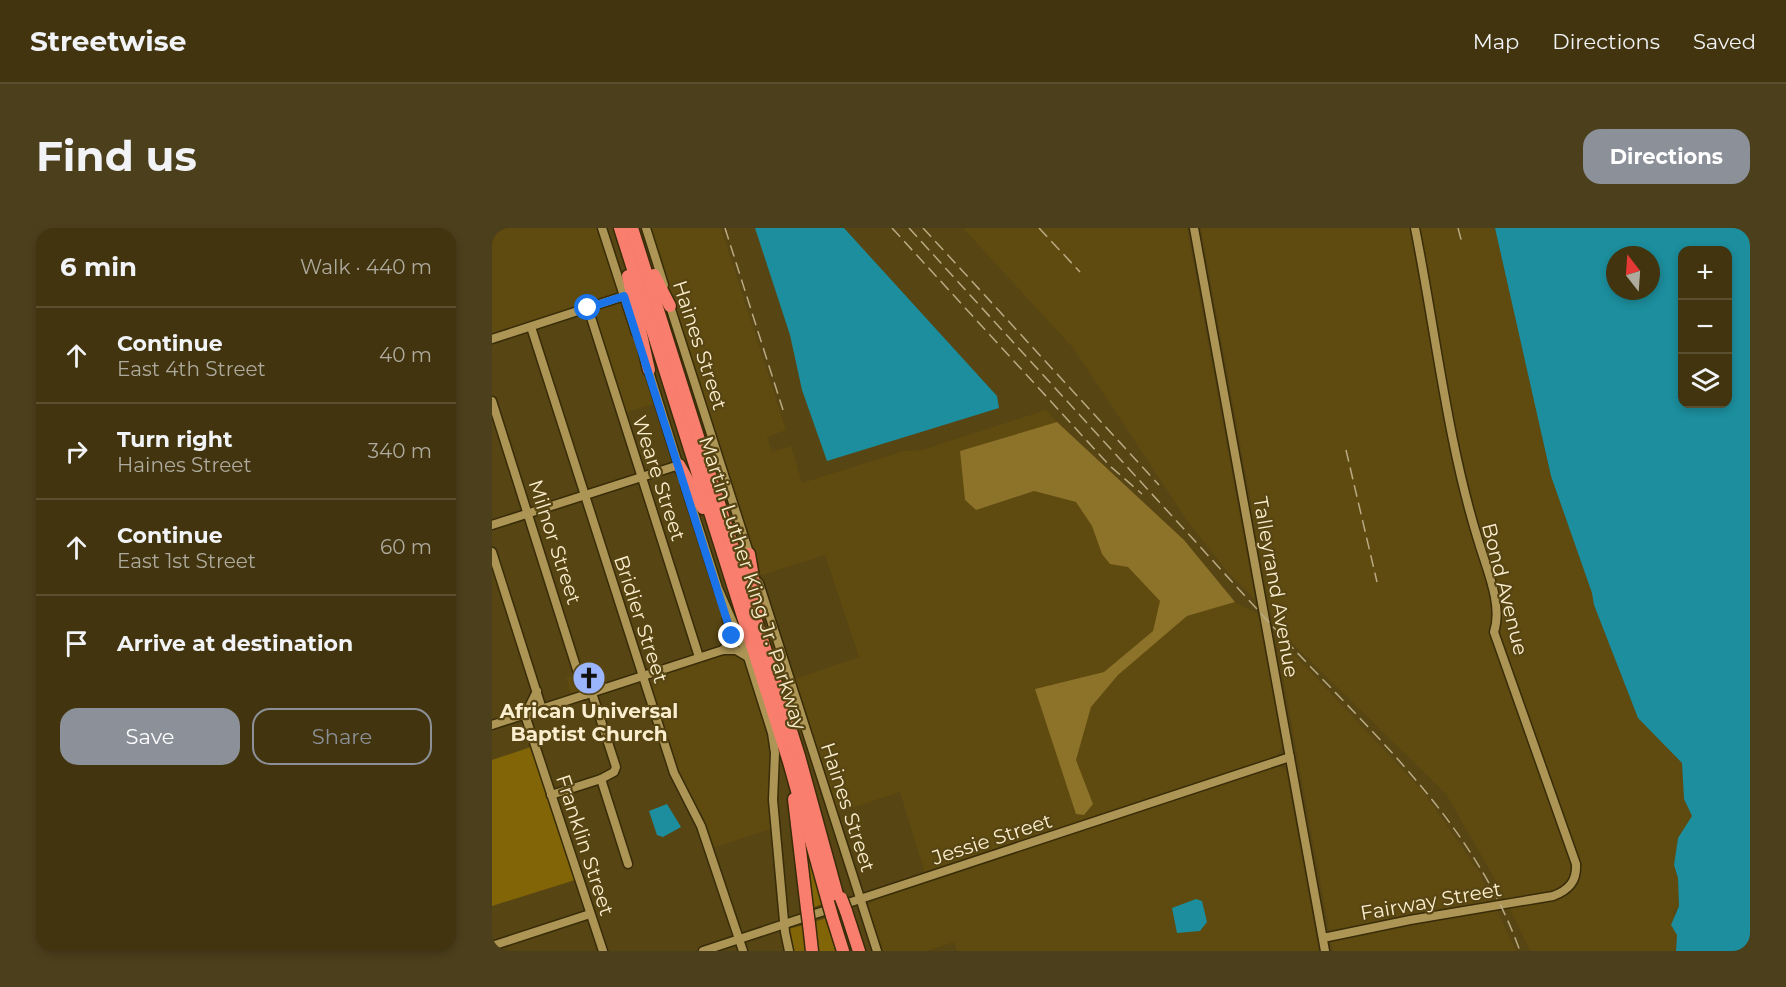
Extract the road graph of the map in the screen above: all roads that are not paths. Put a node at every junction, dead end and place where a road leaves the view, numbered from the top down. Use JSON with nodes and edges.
{"nodes":[{"id":1,"x":602,"y":228,"type":"edge"},
{"id":2,"x":619,"y":228,"type":"edge"},
{"id":3,"x":633,"y":228,"type":"edge"},
{"id":4,"x":646,"y":228,"type":"edge"},
{"id":5,"x":1194,"y":228,"type":"edge"},
{"id":6,"x":1415,"y":228,"type":"edge"},
{"id":7,"x":624,"y":296,"type":"junction"},
{"id":8,"x":670,"y":306,"type":"junction"},
{"id":9,"x":588,"y":308,"type":"junction"},
{"id":10,"x":531,"y":327,"type":"junction"},
{"id":11,"x":492,"y":339,"type":"edge"},
{"id":12,"x":649,"y":370,"type":"junction"},
{"id":13,"x":492,"y":401,"type":"edge"},
{"id":14,"x":679,"y":465,"type":"junction"},
{"id":15,"x":641,"y":477,"type":"junction"},
{"id":16,"x":584,"y":495,"type":"junction"},
{"id":17,"x":528,"y":513,"type":"junction"},
{"id":18,"x":492,"y":525,"type":"edge"},
{"id":19,"x":492,"y":552,"type":"edge"},
{"id":20,"x":749,"y":554,"type":"junction"},
{"id":21,"x":725,"y":558,"type":"junction"},
{"id":22,"x":718,"y":588,"type":"junction"},
{"id":23,"x":723,"y":650,"type":"junction"},
{"id":24,"x":699,"y":657,"type":"junction"},
{"id":25,"x":748,"y":657,"type":"junction"},
{"id":26,"x":767,"y":657,"type":"junction"},
{"id":27,"x":642,"y":676,"type":"junction"},
{"id":28,"x":537,"y":691,"type":"junction"},
{"id":29,"x":588,"y":694,"type":"junction"},
{"id":30,"x":542,"y":709,"type":"junction"},
{"id":31,"x":525,"y":714,"type":"junction"},
{"id":32,"x":492,"y":725,"type":"edge"},
{"id":33,"x":1290,"y":757,"type":"junction"},
{"id":34,"x":789,"y":762,"type":"junction"},
{"id":35,"x":601,"y":779,"type":"junction"},
{"id":36,"x":551,"y":795,"type":"junction"},
{"id":37,"x":628,"y":864,"type":"dead end"},
{"id":38,"x":1545,"y":897,"type":"joint"},
{"id":39,"x":836,"y":899,"type":"junction"},
{"id":40,"x":860,"y":899,"type":"junction"},
{"id":41,"x":840,"y":913,"type":"junction"},
{"id":42,"x":590,"y":914,"type":"junction"},
{"id":43,"x":784,"y":925,"type":"junction"},
{"id":44,"x":1323,"y":938,"type":"junction"},
{"id":45,"x":740,"y":939,"type":"junction"},
{"id":46,"x":492,"y":946,"type":"edge"},
{"id":47,"x":603,"y":951,"type":"edge"},
{"id":48,"x":703,"y":951,"type":"edge"},
{"id":49,"x":743,"y":951,"type":"edge"},
{"id":50,"x":789,"y":951,"type":"edge"},
{"id":51,"x":812,"y":951,"type":"edge"},
{"id":52,"x":843,"y":951,"type":"edge"},
{"id":53,"x":854,"y":951,"type":"edge"},
{"id":54,"x":859,"y":951,"type":"edge"},
{"id":55,"x":877,"y":951,"type":"edge"},
{"id":56,"x":1325,"y":951,"type":"edge"}],
"edges":[{"from":1,"to":7,"type":"street"},
{"from":2,"to":12,"type":"highway"},
{"from":2,"to":21,"type":"highway","name":"Martin Luther King Jr. Parkway"},
{"from":3,"to":8,"type":"highway"},
{"from":3,"to":26,"type":"highway","name":"Martin Luther King Jr. Parkway"},
{"from":4,"to":8,"type":"street","name":"Haines Street"},
{"from":5,"to":33,"type":"street","name":"Talleyrand Avenue"},
{"from":6,"to":38,"type":"street","name":"Bond Avenue"},
{"from":7,"to":9,"type":"street"},
{"from":7,"to":12,"type":"street"},
{"from":8,"to":20,"type":"street","name":"Haines Street"},
{"from":9,"to":10,"type":"street"},
{"from":9,"to":15,"type":"street","name":"Weare Street"},
{"from":10,"to":11,"type":"street"},
{"from":10,"to":16,"type":"street","name":"Bridier Street"},
{"from":12,"to":14,"type":"street"},
{"from":13,"to":17,"type":"street","name":"Milnor Street"},
{"from":14,"to":15,"type":"street"},
{"from":14,"to":21,"type":"highway"},
{"from":14,"to":22,"type":"street"},
{"from":15,"to":16,"type":"street"},
{"from":15,"to":24,"type":"street","name":"Weare Street"},
{"from":16,"to":17,"type":"street"},
{"from":16,"to":27,"type":"street","name":"Bridier Street"},
{"from":17,"to":18,"type":"street"},
{"from":17,"to":29,"type":"street","name":"Milnor Street"},
{"from":19,"to":28,"type":"street"},
{"from":20,"to":26,"type":"highway"},
{"from":20,"to":40,"type":"street","name":"Haines Street"},
{"from":21,"to":34,"type":"highway","name":"Martin Luther King Jr. Parkway"},
{"from":22,"to":23,"type":"street"},
{"from":22,"to":25,"type":"street"},
{"from":23,"to":24,"type":"street"},
{"from":23,"to":25,"type":"street"},
{"from":24,"to":27,"type":"street"},
{"from":25,"to":43,"type":"street"},
{"from":26,"to":39,"type":"highway","name":"Martin Luther King Jr. Parkway"},
{"from":27,"to":29,"type":"street"},
{"from":27,"to":45,"type":"street","name":"Bridier Street"},
{"from":28,"to":30,"type":"street"},
{"from":28,"to":31,"type":"street"},
{"from":29,"to":30,"type":"street"},
{"from":29,"to":35,"type":"street","name":"Milnor Street"},
{"from":30,"to":31,"type":"street"},
{"from":31,"to":32,"type":"street"},
{"from":31,"to":36,"type":"street","name":"Franklin Street"},
{"from":33,"to":40,"type":"street","name":"Jessie Street"},
{"from":33,"to":44,"type":"street","name":"Talleyrand Avenue"},
{"from":34,"to":39,"type":"highway","name":"Martin Luther King Jr. Parkway"},
{"from":34,"to":51,"type":"highway","bridge":true},
{"from":35,"to":36,"type":"street"},
{"from":35,"to":37,"type":"street"},
{"from":36,"to":42,"type":"street","name":"Franklin Street"},
{"from":38,"to":44,"type":"street","name":"Fairway Street"},
{"from":39,"to":41,"type":"highway","name":"Martin Luther King Jr. Parkway","bridge":true},
{"from":40,"to":43,"type":"street","name":"Jessie Street"},
{"from":40,"to":55,"type":"street","name":"Haines Street"},
{"from":41,"to":52,"type":"highway","name":"Martin Luther King Jr. Parkway"},
{"from":41,"to":53,"type":"highway","name":"Martin Luther King Jr. Parkway"},
{"from":41,"to":54,"type":"highway"},
{"from":42,"to":46,"type":"street"},
{"from":42,"to":47,"type":"street","name":"Franklin Street"},
{"from":43,"to":45,"type":"street","name":"Jessie Street"},
{"from":43,"to":50,"type":"street"},
{"from":44,"to":56,"type":"street","name":"Talleyrand Avenue"},
{"from":45,"to":48,"type":"street","name":"Jessie Street"},
{"from":45,"to":49,"type":"street","name":"Bridier Street"}]}
